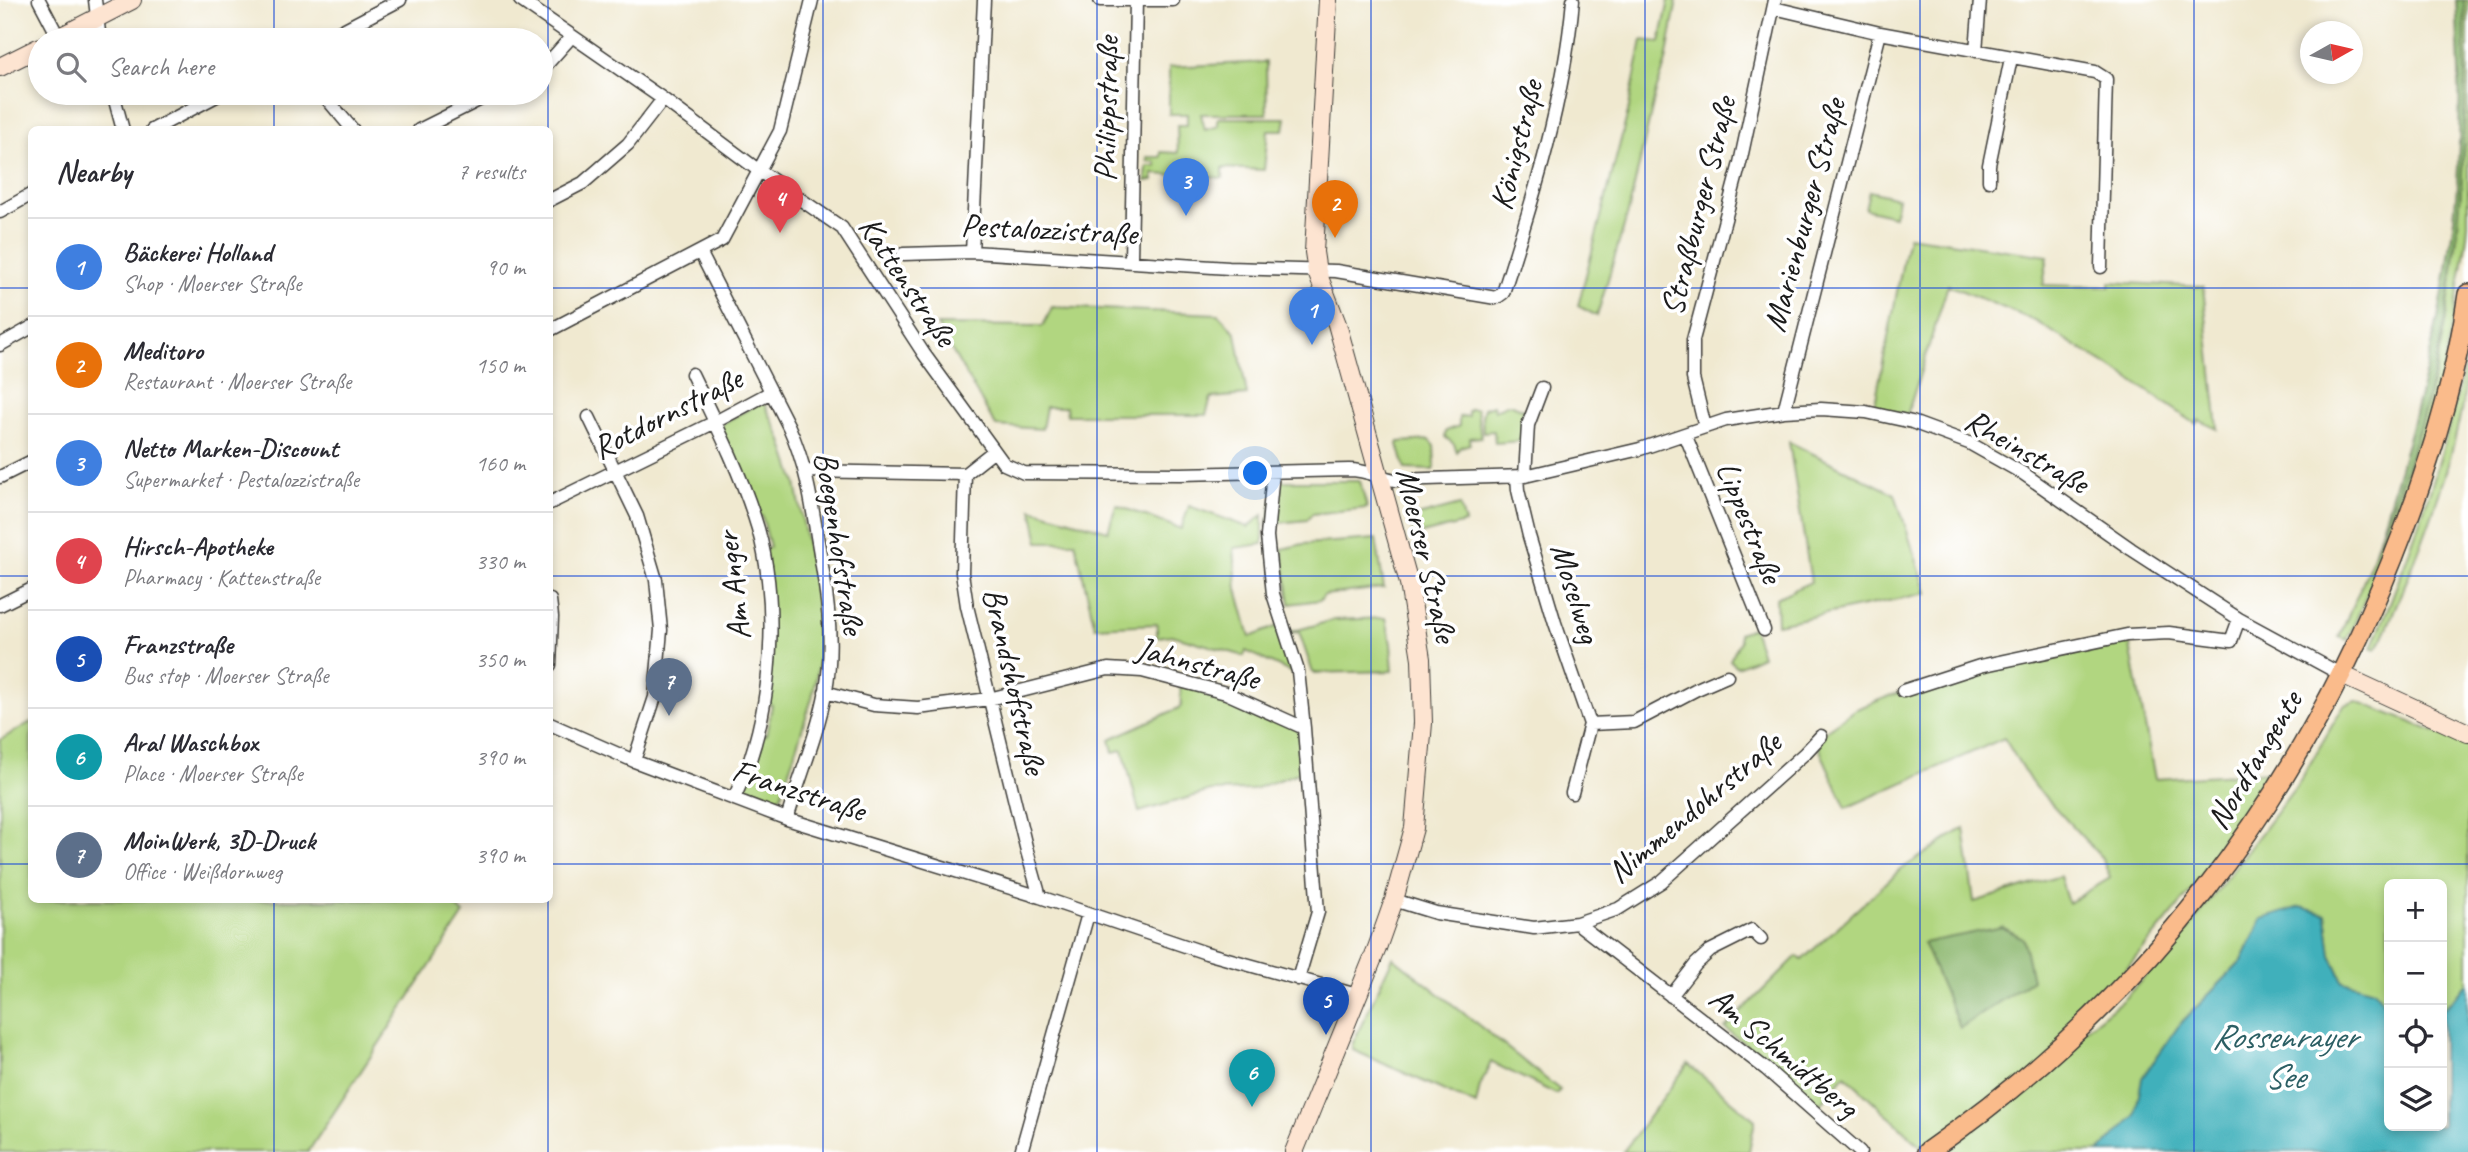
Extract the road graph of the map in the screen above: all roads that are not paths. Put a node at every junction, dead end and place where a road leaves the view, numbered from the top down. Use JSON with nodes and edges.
{"nodes":[{"id":1,"x":132,"y":0,"type":"edge"},
{"id":2,"x":520,"y":0,"type":"edge"},
{"id":3,"x":812,"y":0,"type":"edge"},
{"id":4,"x":984,"y":0,"type":"edge"},
{"id":5,"x":1100,"y":0,"type":"edge"},
{"id":6,"x":1173,"y":0,"type":"edge"},
{"id":7,"x":1328,"y":0,"type":"edge"},
{"id":8,"x":1573,"y":0,"type":"edge"},
{"id":9,"x":1980,"y":0,"type":"edge"},
{"id":10,"x":394,"y":1,"type":"edge"},
{"id":11,"x":1136,"y":1,"type":"edge"},
{"id":12,"x":537,"y":4,"type":"edge"},
{"id":13,"x":1774,"y":4,"type":"edge"},
{"id":14,"x":43,"y":5,"type":"edge"},
{"id":15,"x":96,"y":9,"type":"edge"},
{"id":16,"x":52,"y":28,"type":"edge"},
{"id":17,"x":71,"y":28,"type":"edge"},
{"id":18,"x":98,"y":28,"type":"edge"},
{"id":19,"x":346,"y":28,"type":"edge"},
{"id":20,"x":1880,"y":33,"type":"junction"},
{"id":21,"x":572,"y":36,"type":"junction"},
{"id":22,"x":1976,"y":51,"type":"junction"},
{"id":23,"x":28,"y":53,"type":"edge"},
{"id":24,"x":553,"y":57,"type":"edge"},
{"id":25,"x":2011,"y":58,"type":"junction"},
{"id":26,"x":0,"y":67,"type":"edge"},
{"id":27,"x":663,"y":99,"type":"junction"},
{"id":28,"x":116,"y":105,"type":"edge"},
{"id":29,"x":199,"y":105,"type":"edge"},
{"id":30,"x":332,"y":105,"type":"edge"},
{"id":31,"x":469,"y":105,"type":"edge"},
{"id":32,"x":122,"y":126,"type":"edge"},
{"id":33,"x":160,"y":126,"type":"edge"},
{"id":34,"x":350,"y":126,"type":"edge"},
{"id":35,"x":427,"y":126,"type":"edge"},
{"id":36,"x":758,"y":170,"type":"junction"},
{"id":37,"x":1989,"y":181,"type":"dead end"},
{"id":38,"x":28,"y":196,"type":"edge"},
{"id":39,"x":553,"y":198,"type":"edge"},
{"id":40,"x":0,"y":212,"type":"edge"},
{"id":41,"x":700,"y":252,"type":"junction"},
{"id":42,"x":972,"y":252,"type":"junction"},
{"id":43,"x":903,"y":254,"type":"dead end"},
{"id":44,"x":1131,"y":260,"type":"junction"},
{"id":45,"x":2101,"y":267,"type":"dead end"},
{"id":46,"x":1317,"y":272,"type":"junction"},
{"id":47,"x":2468,"y":294,"type":"edge"},
{"id":48,"x":1496,"y":298,"type":"joint"},
{"id":49,"x":553,"y":328,"type":"edge"},
{"id":50,"x":28,"y":329,"type":"edge"},
{"id":51,"x":0,"y":345,"type":"edge"},
{"id":52,"x":692,"y":374,"type":"dead end"},
{"id":53,"x":1542,"y":388,"type":"dead end"},
{"id":54,"x":771,"y":392,"type":"junction"},
{"id":55,"x":1784,"y":411,"type":"junction"},
{"id":56,"x":590,"y":417,"type":"dead end"},
{"id":57,"x":715,"y":422,"type":"junction"},
{"id":58,"x":1705,"y":427,"type":"junction"},
{"id":59,"x":1685,"y":434,"type":"junction"},
{"id":60,"x":994,"y":451,"type":"junction"},
{"id":61,"x":28,"y":463,"type":"edge"},
{"id":62,"x":616,"y":471,"type":"junction"},
{"id":63,"x":806,"y":471,"type":"junction"},
{"id":64,"x":1273,"y":472,"type":"junction"},
{"id":65,"x":965,"y":474,"type":"junction"},
{"id":66,"x":1521,"y":476,"type":"junction"},
{"id":67,"x":0,"y":477,"type":"edge"},
{"id":68,"x":1380,"y":477,"type":"junction"},
{"id":69,"x":553,"y":502,"type":"edge"},
{"id":70,"x":28,"y":591,"type":"edge"},
{"id":71,"x":0,"y":604,"type":"edge"},
{"id":72,"x":2238,"y":620,"type":"junction"},
{"id":73,"x":1764,"y":630,"type":"dead end"},
{"id":74,"x":2342,"y":675,"type":"junction"},
{"id":75,"x":1727,"y":676,"type":"dead end"},
{"id":76,"x":1903,"y":691,"type":"dead end"},
{"id":77,"x":825,"y":692,"type":"junction"},
{"id":78,"x":989,"y":699,"type":"junction"},
{"id":79,"x":1590,"y":724,"type":"junction"},
{"id":80,"x":553,"y":725,"type":"edge"},
{"id":81,"x":1304,"y":727,"type":"junction"},
{"id":82,"x":2468,"y":733,"type":"edge"},
{"id":83,"x":1821,"y":736,"type":"dead end"},
{"id":84,"x":634,"y":761,"type":"junction"},
{"id":85,"x":1572,"y":793,"type":"dead end"},
{"id":86,"x":734,"y":799,"type":"junction"},
{"id":87,"x":787,"y":818,"type":"junction"},
{"id":88,"x":1040,"y":897,"type":"junction"},
{"id":89,"x":1394,"y":901,"type":"junction"},
{"id":90,"x":1088,"y":914,"type":"junction"},
{"id":91,"x":1577,"y":923,"type":"junction"},
{"id":92,"x":1761,"y":939,"type":"dead end"},
{"id":93,"x":1298,"y":979,"type":"junction"},
{"id":94,"x":1357,"y":995,"type":"junction"},
{"id":95,"x":1671,"y":996,"type":"junction"},
{"id":96,"x":1021,"y":1152,"type":"edge"},
{"id":97,"x":1294,"y":1152,"type":"edge"},
{"id":98,"x":1860,"y":1152,"type":"edge"},
{"id":99,"x":1927,"y":1152,"type":"edge"}],
"edges":[{"from":1,"to":15,"type":"street"},
{"from":2,"to":12,"type":"street","name":"Kattenstraße"},
{"from":3,"to":36,"type":"street"},
{"from":4,"to":42,"type":"street"},
{"from":5,"to":11,"type":"street"},
{"from":6,"to":11,"type":"street"},
{"from":7,"to":46,"type":"street","name":"Moerser Straße"},
{"from":8,"to":48,"type":"street","name":"Königstraße"},
{"from":9,"to":22,"type":"street"},
{"from":10,"to":19,"type":"street"},
{"from":11,"to":44,"type":"street","name":"Philippstraße"},
{"from":12,"to":21,"type":"street","name":"Kattenstraße"},
{"from":13,"to":20,"type":"street"},
{"from":13,"to":58,"type":"street","name":"Straßburger Straße"},
{"from":14,"to":16,"type":"street"},
{"from":15,"to":17,"type":"street"},
{"from":15,"to":18,"type":"street"},
{"from":20,"to":22,"type":"street"},
{"from":20,"to":55,"type":"street","name":"Marienburger Straße"},
{"from":21,"to":24,"type":"street"},
{"from":21,"to":27,"type":"street","name":"Kattenstraße"},
{"from":22,"to":25,"type":"street"},
{"from":23,"to":26,"type":"street"},
{"from":25,"to":37,"type":"street"},
{"from":25,"to":45,"type":"street"},
{"from":27,"to":36,"type":"street","name":"Kattenstraße"},
{"from":27,"to":39,"type":"street"},
{"from":28,"to":32,"type":"street"},
{"from":29,"to":33,"type":"street"},
{"from":30,"to":34,"type":"street"},
{"from":31,"to":35,"type":"street"},
{"from":36,"to":41,"type":"street"},
{"from":36,"to":60,"type":"street","name":"Kattenstraße"},
{"from":38,"to":40,"type":"street"},
{"from":41,"to":49,"type":"street"},
{"from":41,"to":54,"type":"street","name":"Boegenhofstraße"},
{"from":42,"to":43,"type":"street","name":"Pestalozzistraße"},
{"from":42,"to":44,"type":"street","name":"Pestalozzistraße"},
{"from":44,"to":46,"type":"street","name":"Pestalozzistraße"},
{"from":46,"to":48,"type":"street","name":"Pestalozzistraße"},
{"from":46,"to":68,"type":"street","name":"Moerser Straße"},
{"from":47,"to":74,"type":"main road","name":"Nordtangente"},
{"from":50,"to":51,"type":"street"},
{"from":52,"to":57,"type":"street","name":"Am Anger"},
{"from":53,"to":66,"type":"street"},
{"from":54,"to":57,"type":"street","name":"Rotdornstraße"},
{"from":54,"to":63,"type":"street","name":"Boegenhofstraße"},
{"from":55,"to":58,"type":"street","name":"Rheinstraße"},
{"from":55,"to":72,"type":"street","name":"Rheinstraße"},
{"from":56,"to":62,"type":"street"},
{"from":57,"to":62,"type":"street","name":"Rotdornstraße"},
{"from":57,"to":86,"type":"street","name":"Am Anger"},
{"from":58,"to":59,"type":"street","name":"Rheinstraße"},
{"from":59,"to":66,"type":"street","name":"Rheinstraße"},
{"from":59,"to":73,"type":"street","name":"Lippestraße"},
{"from":60,"to":64,"type":"street","name":"Kattenstraße"},
{"from":60,"to":65,"type":"street"},
{"from":61,"to":67,"type":"street"},
{"from":62,"to":69,"type":"street","name":"Rotdornstraße"},
{"from":62,"to":84,"type":"street"},
{"from":63,"to":65,"type":"street"},
{"from":63,"to":77,"type":"street","name":"Boegenhofstraße"},
{"from":64,"to":68,"type":"street","name":"Kattenstraße"},
{"from":64,"to":81,"type":"street"},
{"from":65,"to":78,"type":"street","name":"Brandshofstraße"},
{"from":66,"to":68,"type":"street","name":"Rheinstraße"},
{"from":66,"to":79,"type":"street","name":"Moselweg"},
{"from":68,"to":89,"type":"street","name":"Moerser Straße"},
{"from":70,"to":71,"type":"street"},
{"from":72,"to":74,"type":"street","name":"Rheinstraße"},
{"from":72,"to":76,"type":"street"},
{"from":74,"to":82,"type":"street"},
{"from":74,"to":99,"type":"main road","name":"Nordtangente"},
{"from":75,"to":79,"type":"street"},
{"from":77,"to":78,"type":"street","name":"Jahnstraße"},
{"from":77,"to":87,"type":"street","name":"Boegenhofstraße"},
{"from":78,"to":81,"type":"street","name":"Jahnstraße"},
{"from":78,"to":88,"type":"street","name":"Brandshofstraße"},
{"from":79,"to":85,"type":"street"},
{"from":80,"to":84,"type":"street","name":"Franzstraße"},
{"from":81,"to":93,"type":"street"},
{"from":83,"to":91,"type":"street","name":"Nimmendohrstraße"},
{"from":84,"to":86,"type":"street","name":"Franzstraße"},
{"from":86,"to":87,"type":"street","name":"Franzstraße"},
{"from":87,"to":88,"type":"street","name":"Franzstraße"},
{"from":88,"to":90,"type":"street","name":"Franzstraße"},
{"from":89,"to":91,"type":"street","name":"Nimmendohrstraße"},
{"from":89,"to":94,"type":"street","name":"Moerser Straße"},
{"from":90,"to":93,"type":"street","name":"Franzstraße"},
{"from":90,"to":96,"type":"street"},
{"from":91,"to":95,"type":"street","name":"Am Schmidtberg"},
{"from":92,"to":95,"type":"street","name":"Am Schmidtberg"},
{"from":93,"to":94,"type":"street","name":"Franzstraße"},
{"from":94,"to":97,"type":"street","name":"Moerser Straße"},
{"from":95,"to":98,"type":"street","name":"Am Schmidtberg"}]}
